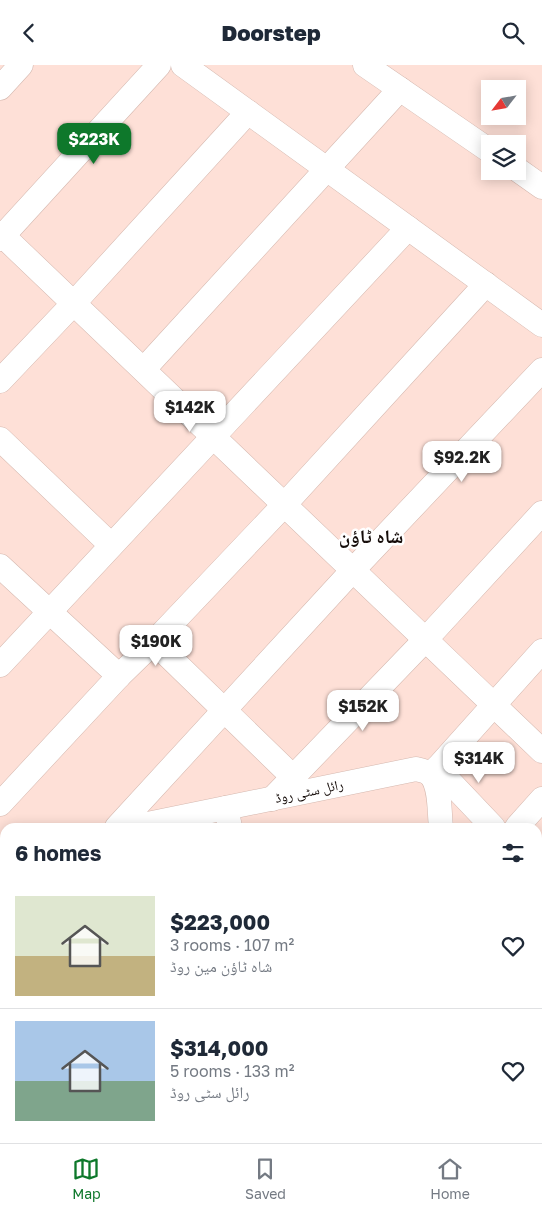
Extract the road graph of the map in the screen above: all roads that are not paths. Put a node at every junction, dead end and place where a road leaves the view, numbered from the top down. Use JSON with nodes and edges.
{"nodes":[{"id":1,"x":21,"y":65,"type":"edge"},
{"id":2,"x":159,"y":65,"type":"edge"},
{"id":3,"x":183,"y":65,"type":"edge"},
{"id":4,"x":365,"y":65,"type":"edge"},
{"id":5,"x":0,"y":88,"type":"edge"},
{"id":6,"x":400,"y":89,"type":"junction"},
{"id":7,"x":248,"y":112,"type":"junction"},
{"id":8,"x":481,"y":145,"type":"edge"},
{"id":9,"x":327,"y":169,"type":"junction"},
{"id":10,"x":526,"y":176,"type":"edge"},
{"id":11,"x":542,"y":187,"type":"edge"},
{"id":12,"x":408,"y":228,"type":"junction"},
{"id":13,"x":1,"y":236,"type":"edge"},
{"id":14,"x":486,"y":284,"type":"junction"},
{"id":15,"x":74,"y":303,"type":"junction"},
{"id":16,"x":542,"y":325,"type":"edge"},
{"id":17,"x":144,"y":369,"type":"junction"},
{"id":18,"x":542,"y":370,"type":"edge"},
{"id":19,"x":0,"y":381,"type":"edge"},
{"id":20,"x":214,"y":436,"type":"junction"},
{"id":21,"x":0,"y":439,"type":"edge"},
{"id":22,"x":285,"y":503,"type":"junction"},
{"id":23,"x":542,"y":513,"type":"edge"},
{"id":24,"x":111,"y":545,"type":"junction"},
{"id":25,"x":0,"y":566,"type":"edge"},
{"id":26,"x":353,"y":570,"type":"junction"},
{"id":27,"x":50,"y":612,"type":"junction"},
{"id":28,"x":426,"y":639,"type":"junction"},
{"id":29,"x":154,"y":642,"type":"junction"},
{"id":30,"x":542,"y":651,"type":"edge"},
{"id":31,"x":0,"y":665,"type":"edge"},
{"id":32,"x":119,"y":676,"type":"junction"},
{"id":33,"x":493,"y":704,"type":"junction"},
{"id":34,"x":225,"y":711,"type":"junction"},
{"id":35,"x":542,"y":751,"type":"edge"},
{"id":36,"x":434,"y":771,"type":"junction"},
{"id":37,"x":293,"y":777,"type":"junction"},
{"id":38,"x":272,"y":799,"type":"junction"},
{"id":39,"x":542,"y":799,"type":"edge"},
{"id":40,"x":0,"y":804,"type":"edge"},
{"id":41,"x":228,"y":818,"type":"edge"},
{"id":42,"x":121,"y":823,"type":"edge"},
{"id":43,"x":175,"y":823,"type":"edge"},
{"id":44,"x":441,"y":823,"type":"edge"},
{"id":45,"x":489,"y":823,"type":"edge"},
{"id":46,"x":521,"y":823,"type":"edge"}],
"edges":[{"from":1,"to":5,"type":"street"},
{"from":2,"to":13,"type":"street"},
{"from":3,"to":7,"type":"street"},
{"from":4,"to":6,"type":"street"},
{"from":6,"to":8,"type":"street"},
{"from":6,"to":9,"type":"street"},
{"from":7,"to":9,"type":"street"},
{"from":7,"to":15,"type":"street"},
{"from":9,"to":12,"type":"street"},
{"from":9,"to":17,"type":"street"},
{"from":10,"to":11,"type":"street"},
{"from":12,"to":14,"type":"street"},
{"from":12,"to":20,"type":"street"},
{"from":13,"to":15,"type":"street"},
{"from":14,"to":16,"type":"street"},
{"from":14,"to":22,"type":"street"},
{"from":15,"to":17,"type":"street"},
{"from":15,"to":19,"type":"street"},
{"from":17,"to":20,"type":"street"},
{"from":18,"to":26,"type":"street"},
{"from":20,"to":22,"type":"street"},
{"from":20,"to":24,"type":"street"},
{"from":21,"to":24,"type":"street"},
{"from":22,"to":26,"type":"street"},
{"from":22,"to":29,"type":"street"},
{"from":23,"to":28,"type":"street"},
{"from":24,"to":27,"type":"street"},
{"from":25,"to":27,"type":"street"},
{"from":26,"to":28,"type":"street"},
{"from":26,"to":34,"type":"street"},
{"from":27,"to":31,"type":"street"},
{"from":27,"to":32,"type":"street"},
{"from":28,"to":33,"type":"street"},
{"from":28,"to":37,"type":"street"},
{"from":29,"to":32,"type":"street"},
{"from":29,"to":34,"type":"street"},
{"from":30,"to":33,"type":"street"},
{"from":32,"to":40,"type":"street"},
{"from":33,"to":35,"type":"street"},
{"from":33,"to":36,"type":"street"},
{"from":34,"to":37,"type":"street"},
{"from":34,"to":42,"type":"street"},
{"from":36,"to":38,"type":"street","name":"رائل سٹی روڈ"},
{"from":36,"to":44,"type":"street"},
{"from":36,"to":45,"type":"street"},
{"from":37,"to":38,"type":"street"},
{"from":38,"to":41,"type":"street","name":"رائل سٹی روڈ"},
{"from":39,"to":46,"type":"street"},
{"from":41,"to":43,"type":"street","name":"رائل سٹی روڈ"}]}
